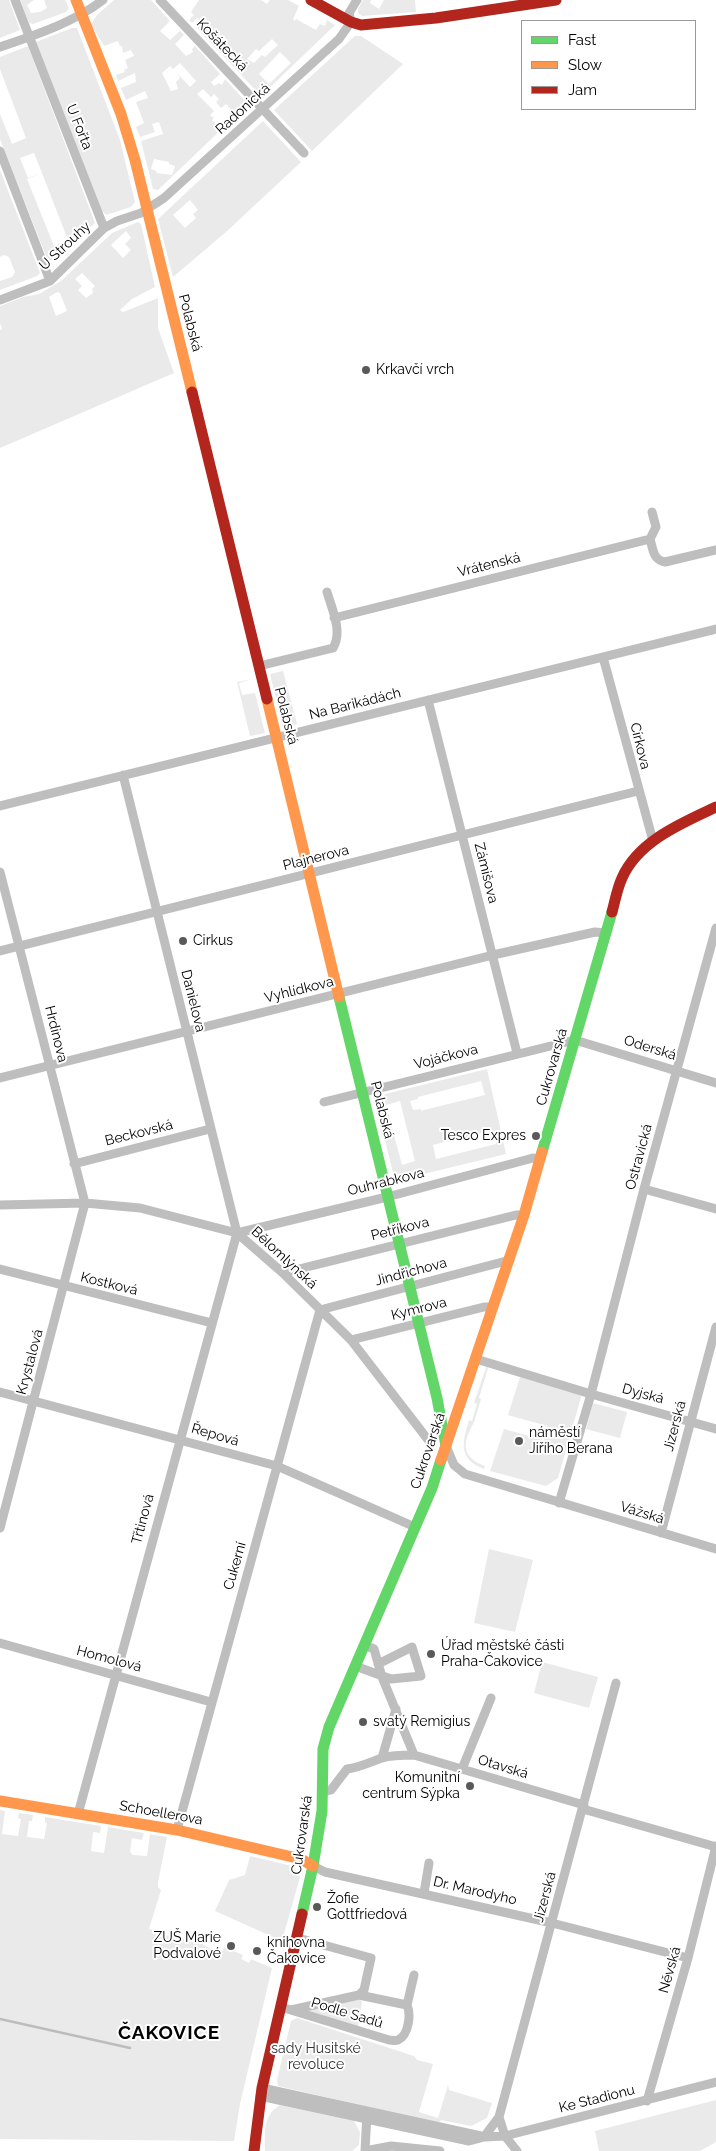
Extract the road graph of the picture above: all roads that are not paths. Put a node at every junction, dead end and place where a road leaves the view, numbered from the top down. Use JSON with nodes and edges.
{"nodes":[{"id":1,"x":15,"y":0,"type":"edge"},
{"id":2,"x":76,"y":0,"type":"edge"},
{"id":3,"x":102,"y":0,"type":"edge"},
{"id":4,"x":160,"y":0,"type":"edge"},
{"id":5,"x":311,"y":0,"type":"edge"},
{"id":6,"x":356,"y":0,"type":"edge"},
{"id":7,"x":556,"y":0,"type":"edge"},
{"id":8,"x":81,"y":15,"type":"junction"},
{"id":9,"x":352,"y":22,"type":"junction"},
{"id":10,"x":29,"y":37,"type":"junction"},
{"id":11,"x":0,"y":47,"type":"edge"},
{"id":12,"x":264,"y":108,"type":"junction"},
{"id":13,"x":0,"y":151,"type":"edge"},
{"id":14,"x":304,"y":154,"type":"dead end"},
{"id":15,"x":146,"y":209,"type":"junction"},
{"id":16,"x":104,"y":228,"type":"junction"},
{"id":17,"x":50,"y":281,"type":"junction"},
{"id":18,"x":0,"y":300,"type":"edge"},
{"id":19,"x":652,"y":512,"type":"dead end"},
{"id":20,"x":650,"y":539,"type":"junction"},
{"id":21,"x":716,"y":550,"type":"edge"},
{"id":22,"x":327,"y":592,"type":"dead end"},
{"id":23,"x":334,"y":618,"type":"junction"},
{"id":24,"x":716,"y":629,"type":"edge"},
{"id":25,"x":603,"y":657,"type":"junction"},
{"id":26,"x":259,"y":666,"type":"junction"},
{"id":27,"x":428,"y":700,"type":"junction"},
{"id":28,"x":276,"y":738,"type":"junction"},
{"id":29,"x":123,"y":775,"type":"junction"},
{"id":30,"x":638,"y":791,"type":"junction"},
{"id":31,"x":0,"y":806,"type":"edge"},
{"id":32,"x":716,"y":807,"type":"edge"},
{"id":33,"x":462,"y":835,"type":"junction"},
{"id":34,"x":653,"y":841,"type":"junction"},
{"id":35,"x":0,"y":872,"type":"edge"},
{"id":36,"x":309,"y":874,"type":"junction"},
{"id":37,"x":156,"y":912,"type":"junction"},
{"id":38,"x":716,"y":928,"type":"edge"},
{"id":39,"x":606,"y":933,"type":"junction"},
{"id":40,"x":19,"y":946,"type":"junction"},
{"id":41,"x":0,"y":951,"type":"edge"},
{"id":42,"x":493,"y":956,"type":"junction"},
{"id":43,"x":338,"y":995,"type":"junction"},
{"id":44,"x":186,"y":1032,"type":"junction"},
{"id":45,"x":575,"y":1040,"type":"junction"},
{"id":46,"x":517,"y":1053,"type":"junction"},
{"id":47,"x":50,"y":1066,"type":"junction"},
{"id":48,"x":677,"y":1071,"type":"junction"},
{"id":49,"x":0,"y":1078,"type":"edge"},
{"id":50,"x":716,"y":1083,"type":"edge"},
{"id":51,"x":362,"y":1092,"type":"junction"},
{"id":52,"x":324,"y":1102,"type":"dead end"},
{"id":53,"x":210,"y":1129,"type":"junction"},
{"id":54,"x":541,"y":1159,"type":"junction"},
{"id":55,"x":74,"y":1164,"type":"junction"},
{"id":56,"x":644,"y":1190,"type":"junction"},
{"id":57,"x":387,"y":1196,"type":"junction"},
{"id":58,"x":85,"y":1203,"type":"junction"},
{"id":59,"x":0,"y":1205,"type":"edge"},
{"id":60,"x":716,"y":1209,"type":"edge"},
{"id":61,"x":524,"y":1215,"type":"junction"},
{"id":62,"x":237,"y":1232,"type":"junction"},
{"id":63,"x":399,"y":1244,"type":"junction"},
{"id":64,"x":510,"y":1260,"type":"junction"},
{"id":65,"x":0,"y":1269,"type":"edge"},
{"id":66,"x":283,"y":1273,"type":"junction"},
{"id":67,"x":64,"y":1287,"type":"junction"},
{"id":68,"x":409,"y":1287,"type":"junction"},
{"id":69,"x":493,"y":1307,"type":"junction"},
{"id":70,"x":320,"y":1310,"type":"junction"},
{"id":71,"x":212,"y":1323,"type":"junction"},
{"id":72,"x":418,"y":1324,"type":"junction"},
{"id":73,"x":716,"y":1327,"type":"edge"},
{"id":74,"x":350,"y":1340,"type":"junction"},
{"id":75,"x":476,"y":1358,"type":"junction"},
{"id":76,"x":0,"y":1392,"type":"edge"},
{"id":77,"x":591,"y":1394,"type":"junction"},
{"id":78,"x":34,"y":1401,"type":"junction"},
{"id":79,"x":690,"y":1422,"type":"junction"},
{"id":80,"x":716,"y":1429,"type":"edge"},
{"id":81,"x":179,"y":1439,"type":"junction"},
{"id":82,"x":429,"y":1441,"type":"dead end"},
{"id":83,"x":446,"y":1446,"type":"junction"},
{"id":84,"x":277,"y":1466,"type":"junction"},
{"id":85,"x":559,"y":1503,"type":"junction"},
{"id":86,"x":415,"y":1527,"type":"junction"},
{"id":87,"x":0,"y":1528,"type":"edge"},
{"id":88,"x":662,"y":1533,"type":"junction"},
{"id":89,"x":716,"y":1549,"type":"edge"},
{"id":90,"x":0,"y":1643,"type":"edge"},
{"id":91,"x":364,"y":1645,"type":"junction"},
{"id":92,"x":378,"y":1664,"type":"junction"},
{"id":93,"x":355,"y":1666,"type":"junction"},
{"id":94,"x":116,"y":1676,"type":"junction"},
{"id":95,"x":382,"y":1677,"type":"junction"},
{"id":96,"x":616,"y":1683,"type":"dead end"},
{"id":97,"x":491,"y":1698,"type":"dead end"},
{"id":98,"x":211,"y":1702,"type":"junction"},
{"id":99,"x":396,"y":1709,"type":"junction"},
{"id":100,"x":414,"y":1755,"type":"junction"},
{"id":101,"x":382,"y":1758,"type":"junction"},
{"id":102,"x":462,"y":1769,"type":"junction"},
{"id":103,"x":323,"y":1792,"type":"junction"},
{"id":104,"x":0,"y":1801,"type":"edge"},
{"id":105,"x":584,"y":1807,"type":"junction"},
{"id":106,"x":78,"y":1814,"type":"junction"},
{"id":107,"x":177,"y":1830,"type":"junction"},
{"id":108,"x":716,"y":1847,"type":"edge"},
{"id":109,"x":429,"y":1863,"type":"dead end"},
{"id":110,"x":313,"y":1866,"type":"junction"},
{"id":111,"x":424,"y":1894,"type":"junction"},
{"id":112,"x":552,"y":1923,"type":"junction"},
{"id":113,"x":298,"y":1938,"type":"junction"},
{"id":114,"x":688,"y":1958,"type":"junction"},
{"id":115,"x":414,"y":1975,"type":"dead end"},
{"id":116,"x":359,"y":1995,"type":"junction"},
{"id":117,"x":407,"y":2005,"type":"junction"},
{"id":118,"x":286,"y":2009,"type":"junction"},
{"id":119,"x":716,"y":2082,"type":"edge"},
{"id":120,"x":261,"y":2092,"type":"junction"},
{"id":121,"x":646,"y":2100,"type":"junction"},
{"id":122,"x":367,"y":2115,"type":"junction"},
{"id":123,"x":499,"y":2117,"type":"junction"},
{"id":124,"x":505,"y":2136,"type":"junction"},
{"id":125,"x":484,"y":2137,"type":"junction"},
{"id":126,"x":254,"y":2151,"type":"edge"},
{"id":127,"x":365,"y":2151,"type":"edge"},
{"id":128,"x":440,"y":2151,"type":"edge"},
{"id":129,"x":517,"y":2151,"type":"edge"}],
"edges":[{"from":1,"to":10,"type":"street"},
{"from":2,"to":8,"type":"street","name":"Polabská"},
{"from":3,"to":8,"type":"street"},
{"from":4,"to":12,"type":"street","name":"Košátecká"},
{"from":5,"to":9,"type":"street"},
{"from":6,"to":9,"type":"street"},
{"from":7,"to":9,"type":"street"},
{"from":8,"to":10,"type":"street"},
{"from":8,"to":15,"type":"street","name":"Polabská"},
{"from":9,"to":12,"type":"street","name":"Radonická"},
{"from":10,"to":11,"type":"street"},
{"from":10,"to":16,"type":"street","name":"U Fořta"},
{"from":12,"to":14,"type":"street","name":"Košátecká"},
{"from":12,"to":15,"type":"street","name":"Radonická"},
{"from":13,"to":17,"type":"street"},
{"from":15,"to":16,"type":"street","name":"U Strouhy"},
{"from":15,"to":26,"type":"street","name":"Polabská"},
{"from":16,"to":17,"type":"street","name":"U Strouhy"},
{"from":17,"to":18,"type":"street","name":"U Strouhy"},
{"from":19,"to":20,"type":"street"},
{"from":20,"to":21,"type":"street"},
{"from":20,"to":23,"type":"street","name":"Vrátenská"},
{"from":22,"to":23,"type":"street"},
{"from":23,"to":26,"type":"street"},
{"from":24,"to":25,"type":"street","name":"Na Barikádách"},
{"from":25,"to":27,"type":"street","name":"Na Barikádách"},
{"from":25,"to":30,"type":"street","name":"Církova"},
{"from":26,"to":28,"type":"street","name":"Polabská"},
{"from":27,"to":28,"type":"street","name":"Na Barikádách"},
{"from":27,"to":33,"type":"street","name":"Zámišova"},
{"from":28,"to":29,"type":"street","name":"Na Barikádách"},
{"from":28,"to":36,"type":"street","name":"Polabská"},
{"from":29,"to":31,"type":"street","name":"Na Barikádách"},
{"from":29,"to":37,"type":"street","name":"Danielova"},
{"from":30,"to":33,"type":"street","name":"Plajnerova"},
{"from":30,"to":34,"type":"street","name":"Církova"},
{"from":32,"to":34,"type":"street","name":"Cukrovarská"},
{"from":33,"to":36,"type":"street","name":"Plajnerova"},
{"from":33,"to":42,"type":"street","name":"Zámišova"},
{"from":34,"to":39,"type":"street","name":"Cukrovarská"},
{"from":35,"to":40,"type":"street","name":"Hrdinova"},
{"from":36,"to":37,"type":"street","name":"Plajnerova"},
{"from":36,"to":43,"type":"street","name":"Polabská"},
{"from":37,"to":40,"type":"street","name":"Plajnerova"},
{"from":37,"to":44,"type":"street","name":"Danielova"},
{"from":38,"to":48,"type":"street","name":"Ostravická"},
{"from":39,"to":42,"type":"street","name":"Vyhlídkova"},
{"from":39,"to":45,"type":"street","name":"Cukrovarská"},
{"from":40,"to":41,"type":"street","name":"Plajnerova"},
{"from":40,"to":47,"type":"street","name":"Hrdinova"},
{"from":42,"to":43,"type":"street","name":"Vyhlídkova"},
{"from":42,"to":46,"type":"street","name":"Zámišova"},
{"from":43,"to":44,"type":"street","name":"Vyhlídkova"},
{"from":43,"to":51,"type":"street","name":"Polabská"},
{"from":44,"to":47,"type":"street","name":"Vyhlídkova"},
{"from":44,"to":53,"type":"street","name":"Danielova"},
{"from":45,"to":46,"type":"street","name":"Vojáčkova"},
{"from":45,"to":48,"type":"street","name":"Oderská"},
{"from":45,"to":54,"type":"street","name":"Cukrovarská"},
{"from":46,"to":51,"type":"street","name":"Vojáčkova"},
{"from":47,"to":49,"type":"street","name":"Vyhlídkova"},
{"from":47,"to":55,"type":"street","name":"Hrdinova"},
{"from":48,"to":50,"type":"street","name":"Oderská"},
{"from":48,"to":56,"type":"street","name":"Ostravická"},
{"from":51,"to":52,"type":"street","name":"Vojáčkova"},
{"from":51,"to":57,"type":"street","name":"Polabská"},
{"from":53,"to":55,"type":"street","name":"Beckovská"},
{"from":53,"to":62,"type":"street","name":"Danielova"},
{"from":54,"to":57,"type":"street","name":"Ouhrabkova"},
{"from":54,"to":61,"type":"street","name":"Cukrovarská"},
{"from":55,"to":58,"type":"street","name":"Hrdinova"},
{"from":56,"to":60,"type":"street"},
{"from":56,"to":77,"type":"street","name":"Ostravická"},
{"from":57,"to":62,"type":"street","name":"Ouhrabkova"},
{"from":57,"to":63,"type":"street","name":"Polabská"},
{"from":58,"to":59,"type":"street","name":"Bělomlýnská"},
{"from":58,"to":62,"type":"street","name":"Bělomlýnská"},
{"from":58,"to":67,"type":"street","name":"Krystalová"},
{"from":61,"to":63,"type":"street","name":"Petříkova"},
{"from":61,"to":64,"type":"street","name":"Cukrovarská"},
{"from":62,"to":66,"type":"street","name":"Bělomlýnská"},
{"from":62,"to":71,"type":"street","name":"Třtinová"},
{"from":63,"to":66,"type":"street","name":"Petříkova"},
{"from":63,"to":68,"type":"street","name":"Polabská"},
{"from":64,"to":68,"type":"street","name":"Jindřichova"},
{"from":64,"to":69,"type":"street","name":"Cukrovarská"},
{"from":65,"to":67,"type":"street","name":"Kostková"},
{"from":66,"to":70,"type":"street","name":"Bělomlýnská"},
{"from":67,"to":71,"type":"street","name":"Kostková"},
{"from":67,"to":78,"type":"street","name":"Krystalová"},
{"from":68,"to":70,"type":"street","name":"Jindřichova"},
{"from":68,"to":72,"type":"street","name":"Polabská"},
{"from":69,"to":72,"type":"street","name":"Kymrova"},
{"from":69,"to":75,"type":"street","name":"Cukrovarská"},
{"from":70,"to":74,"type":"street","name":"Bělomlýnská"},
{"from":70,"to":84,"type":"street","name":"Cukerní"},
{"from":71,"to":81,"type":"street","name":"Třtinová"},
{"from":72,"to":74,"type":"street","name":"Kymrova"},
{"from":72,"to":83,"type":"street","name":"Polabská"},
{"from":73,"to":79,"type":"street","name":"Jizerská"},
{"from":74,"to":82,"type":"street","name":"Bělomlýnská"},
{"from":75,"to":77,"type":"street"},
{"from":75,"to":83,"type":"street","name":"Cukrovarská"},
{"from":76,"to":78,"type":"street","name":"Řepová"},
{"from":77,"to":79,"type":"street","name":"Dyjská"},
{"from":77,"to":85,"type":"street"},
{"from":78,"to":81,"type":"street","name":"Řepová"},
{"from":78,"to":87,"type":"street","name":"Krystalová"},
{"from":79,"to":80,"type":"street","name":"Dyjská"},
{"from":79,"to":88,"type":"street","name":"Jizerská"},
{"from":81,"to":84,"type":"street","name":"Řepová"},
{"from":81,"to":94,"type":"street","name":"Třtinová"},
{"from":83,"to":85,"type":"street"},
{"from":83,"to":86,"type":"street","name":"Cukrovarská"},
{"from":84,"to":86,"type":"street","name":"Řepová"},
{"from":84,"to":98,"type":"street","name":"Cukerní"},
{"from":85,"to":88,"type":"street","name":"Vážská"},
{"from":86,"to":91,"type":"street","name":"Cukrovarská"},
{"from":88,"to":89,"type":"street","name":"Vážská"},
{"from":90,"to":94,"type":"street","name":"Homolová"},
{"from":91,"to":92,"type":"street"},
{"from":91,"to":93,"type":"street","name":"Cukrovarská"},
{"from":92,"to":95,"type":"street"},
{"from":92,"to":95,"type":"street"},
{"from":93,"to":95,"type":"street"},
{"from":93,"to":103,"type":"street","name":"Cukrovarská"},
{"from":94,"to":98,"type":"street","name":"Homolová"},
{"from":94,"to":106,"type":"street","name":"Třtinová"},
{"from":95,"to":99,"type":"street"},
{"from":96,"to":105,"type":"street","name":"Jizerská"},
{"from":97,"to":102,"type":"street"},
{"from":98,"to":107,"type":"street","name":"Cukerní"},
{"from":99,"to":100,"type":"street"},
{"from":99,"to":101,"type":"street"},
{"from":100,"to":101,"type":"street"},
{"from":100,"to":102,"type":"street","name":"Otavská"},
{"from":101,"to":103,"type":"street"},
{"from":102,"to":105,"type":"street","name":"Otavská"},
{"from":103,"to":110,"type":"street","name":"Cukrovarská"},
{"from":104,"to":106,"type":"street","name":"Schoellerova"},
{"from":105,"to":108,"type":"street","name":"Otavská"},
{"from":105,"to":112,"type":"street","name":"Jizerská"},
{"from":106,"to":107,"type":"street","name":"Schoellerova"},
{"from":107,"to":110,"type":"street","name":"Schoellerova"},
{"from":108,"to":114,"type":"street","name":"Něvská"},
{"from":109,"to":111,"type":"street"},
{"from":110,"to":111,"type":"street","name":"Dr. Marodyho"},
{"from":110,"to":113,"type":"street","name":"Cukrovarská"},
{"from":111,"to":112,"type":"street","name":"Dr. Marodyho"},
{"from":112,"to":114,"type":"street","name":"Dr. Marodyho"},
{"from":112,"to":123,"type":"street","name":"Jizerská"},
{"from":113,"to":116,"type":"street"},
{"from":113,"to":118,"type":"street","name":"Cukrovarská"},
{"from":114,"to":121,"type":"street","name":"Něvská"},
{"from":115,"to":117,"type":"street"},
{"from":116,"to":117,"type":"street","name":"Podle Sadů"},
{"from":116,"to":118,"type":"street"},
{"from":117,"to":118,"type":"street","name":"Podle Sadů"},
{"from":118,"to":120,"type":"street","name":"Cukrovarská"},
{"from":119,"to":121,"type":"street","name":"Ke Stadionu"},
{"from":120,"to":122,"type":"street","name":"Ke Stadionu"},
{"from":120,"to":126,"type":"street","name":"Cukrovarská"},
{"from":121,"to":124,"type":"street","name":"Ke Stadionu"},
{"from":122,"to":125,"type":"street","name":"Ke Stadionu"},
{"from":122,"to":127,"type":"street"},
{"from":123,"to":124,"type":"street"},
{"from":123,"to":125,"type":"street","name":"Jizerská"},
{"from":124,"to":125,"type":"street","name":"Ke Stadionu"},
{"from":124,"to":129,"type":"street"},
{"from":127,"to":128,"type":"street"}]}
